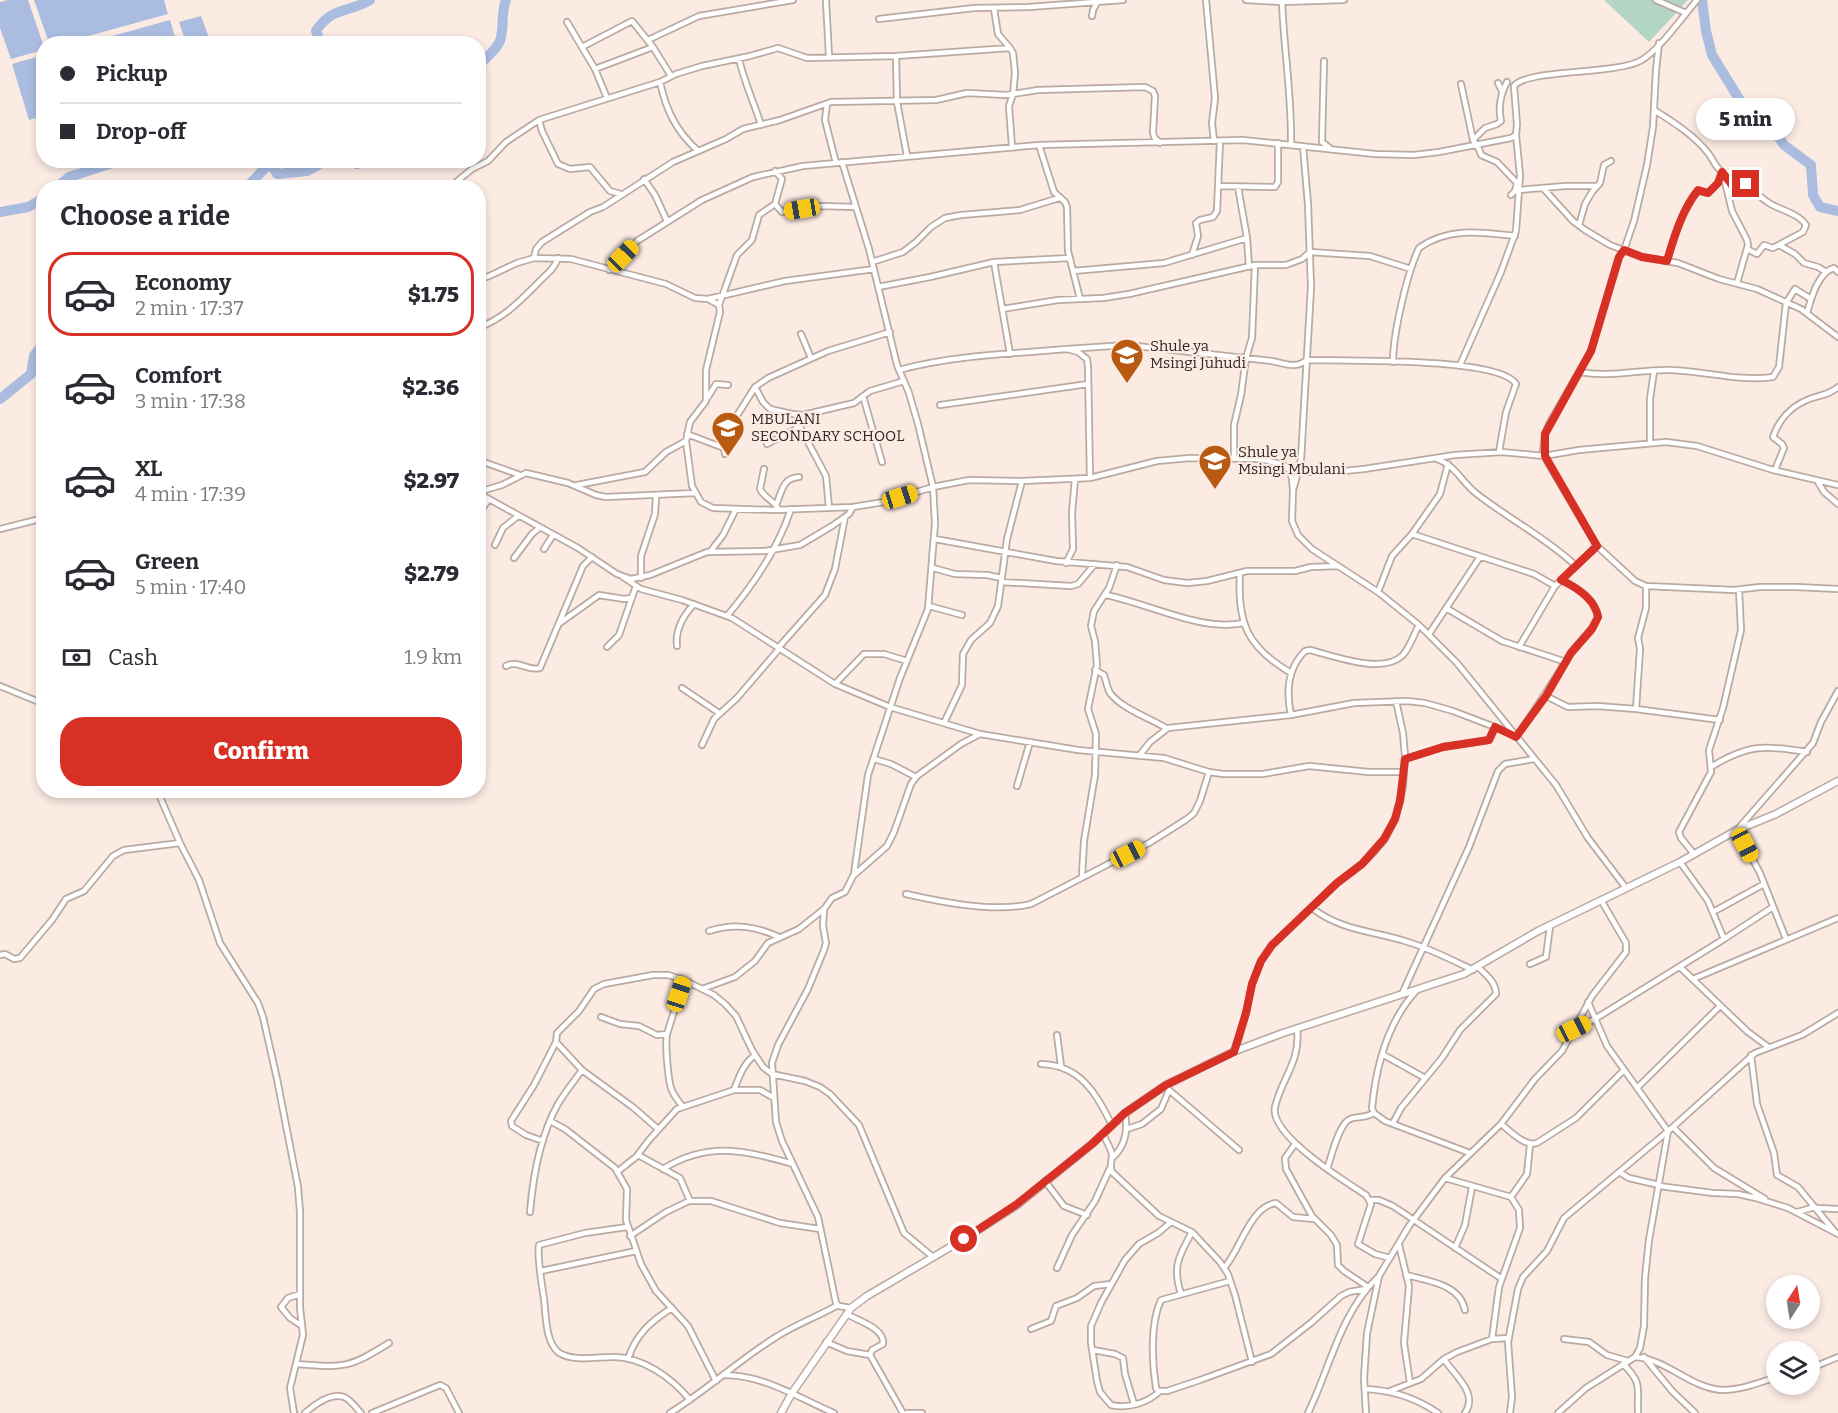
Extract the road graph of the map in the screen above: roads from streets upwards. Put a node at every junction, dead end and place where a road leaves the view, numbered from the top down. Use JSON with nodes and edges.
{"nodes":[{"id":1,"x":793,"y":0,"type":"edge"},
{"id":2,"x":826,"y":0,"type":"edge"},
{"id":3,"x":1054,"y":0,"type":"edge"},
{"id":4,"x":1124,"y":0,"type":"edge"},
{"id":5,"x":1206,"y":0,"type":"edge"},
{"id":6,"x":1246,"y":0,"type":"edge"},
{"id":7,"x":1344,"y":0,"type":"edge"},
{"id":8,"x":1656,"y":0,"type":"edge"},
{"id":9,"x":1697,"y":0,"type":"edge"},
{"id":10,"x":1282,"y":2,"type":"junction"},
{"id":11,"x":1097,"y":3,"type":"junction"},
{"id":12,"x":1041,"y":6,"type":"junction"},
{"id":13,"x":994,"y":9,"type":"junction"},
{"id":14,"x":1686,"y":13,"type":"junction"},
{"id":15,"x":1092,"y":16,"type":"dead end"},
{"id":16,"x":879,"y":20,"type":"dead end"},
{"id":17,"x":567,"y":22,"type":"dead end"},
{"id":18,"x":648,"y":40,"type":"junction"},
{"id":19,"x":1659,"y":44,"type":"junction"},
{"id":20,"x":582,"y":47,"type":"junction"},
{"id":21,"x":653,"y":47,"type":"junction"},
{"id":22,"x":1010,"y":48,"type":"junction"},
{"id":23,"x":896,"y":56,"type":"junction"},
{"id":24,"x":829,"y":57,"type":"junction"},
{"id":25,"x":739,"y":59,"type":"junction"},
{"id":26,"x":1324,"y":61,"type":"dead end"},
{"id":27,"x":595,"y":69,"type":"junction"},
{"id":28,"x":671,"y":76,"type":"junction"},
{"id":29,"x":660,"y":82,"type":"junction"},
{"id":30,"x":1507,"y":82,"type":"dead end"},
{"id":31,"x":1497,"y":83,"type":"dead end"},
{"id":32,"x":1461,"y":84,"type":"dead end"},
{"id":33,"x":1502,"y":91,"type":"junction"},
{"id":34,"x":1013,"y":94,"type":"junction"},
{"id":35,"x":607,"y":98,"type":"junction"},
{"id":36,"x":897,"y":102,"type":"junction"},
{"id":37,"x":827,"y":104,"type":"junction"},
{"id":38,"x":1654,"y":110,"type":"junction"},
{"id":39,"x":540,"y":120,"type":"junction"},
{"id":40,"x":760,"y":125,"type":"junction"},
{"id":41,"x":1516,"y":135,"type":"junction"},
{"id":42,"x":1214,"y":141,"type":"junction"},
{"id":43,"x":1220,"y":141,"type":"junction"},
{"id":44,"x":1474,"y":142,"type":"junction"},
{"id":45,"x":1160,"y":143,"type":"junction"},
{"id":46,"x":1278,"y":144,"type":"junction"},
{"id":47,"x":1040,"y":145,"type":"junction"},
{"id":48,"x":1291,"y":145,"type":"junction"},
{"id":49,"x":1303,"y":146,"type":"junction"},
{"id":50,"x":1012,"y":147,"type":"junction"},
{"id":51,"x":1331,"y":149,"type":"junction"},
{"id":52,"x":698,"y":151,"type":"junction"},
{"id":53,"x":907,"y":156,"type":"junction"},
{"id":54,"x":486,"y":161,"type":"edge"},
{"id":55,"x":1611,"y":161,"type":"dead end"},
{"id":56,"x":839,"y":163,"type":"junction"},
{"id":57,"x":474,"y":168,"type":"edge"},
{"id":58,"x":775,"y":171,"type":"junction"},
{"id":59,"x":1722,"y":172,"type":"junction"},
{"id":60,"x":644,"y":179,"type":"junction"},
{"id":61,"x":458,"y":180,"type":"edge"},
{"id":62,"x":1219,"y":186,"type":"junction"},
{"id":63,"x":1597,"y":186,"type":"junction"},
{"id":64,"x":1238,"y":187,"type":"junction"},
{"id":65,"x":1543,"y":188,"type":"junction"},
{"id":66,"x":1519,"y":190,"type":"junction"},
{"id":67,"x":621,"y":194,"type":"junction"},
{"id":68,"x":1511,"y":195,"type":"dead end"},
{"id":69,"x":1059,"y":198,"type":"junction"},
{"id":70,"x":775,"y":204,"type":"junction"},
{"id":71,"x":855,"y":207,"type":"junction"},
{"id":72,"x":667,"y":221,"type":"junction"},
{"id":73,"x":1579,"y":225,"type":"junction"},
{"id":74,"x":1515,"y":236,"type":"junction"},
{"id":75,"x":1247,"y":238,"type":"junction"},
{"id":76,"x":1779,"y":245,"type":"junction"},
{"id":77,"x":1747,"y":249,"type":"junction"},
{"id":78,"x":1624,"y":250,"type":"junction"},
{"id":79,"x":1310,"y":252,"type":"junction"},
{"id":80,"x":1192,"y":255,"type":"junction"},
{"id":81,"x":534,"y":258,"type":"junction"},
{"id":82,"x":558,"y":258,"type":"junction"},
{"id":83,"x":1070,"y":258,"type":"junction"},
{"id":84,"x":1667,"y":261,"type":"junction"},
{"id":85,"x":872,"y":262,"type":"junction"},
{"id":86,"x":994,"y":262,"type":"junction"},
{"id":87,"x":1252,"y":266,"type":"junction"},
{"id":88,"x":874,"y":269,"type":"junction"},
{"id":89,"x":1411,"y":269,"type":"junction"},
{"id":90,"x":609,"y":270,"type":"junction"},
{"id":91,"x":1073,"y":271,"type":"junction"},
{"id":92,"x":1826,"y":272,"type":"junction"},
{"id":93,"x":1838,"y":272,"type":"edge"},
{"id":94,"x":486,"y":278,"type":"edge"},
{"id":95,"x":1737,"y":283,"type":"junction"},
{"id":96,"x":878,"y":287,"type":"junction"},
{"id":97,"x":723,"y":295,"type":"junction"},
{"id":98,"x":708,"y":299,"type":"junction"},
{"id":99,"x":1080,"y":299,"type":"junction"},
{"id":100,"x":1811,"y":299,"type":"junction"},
{"id":101,"x":1786,"y":303,"type":"junction"},
{"id":102,"x":718,"y":305,"type":"junction"},
{"id":103,"x":1002,"y":309,"type":"junction"},
{"id":104,"x":1807,"y":313,"type":"junction"},
{"id":105,"x":486,"y":324,"type":"edge"},
{"id":106,"x":890,"y":332,"type":"junction"},
{"id":107,"x":801,"y":334,"type":"dead end"},
{"id":108,"x":1837,"y":336,"type":"edge"},
{"id":109,"x":1066,"y":349,"type":"junction"},
{"id":110,"x":1010,"y":354,"type":"junction"},
{"id":111,"x":811,"y":358,"type":"junction"},
{"id":112,"x":1246,"y":360,"type":"junction"},
{"id":113,"x":1306,"y":360,"type":"junction"},
{"id":114,"x":1393,"y":362,"type":"junction"},
{"id":115,"x":1460,"y":365,"type":"junction"},
{"id":116,"x":899,"y":370,"type":"junction"},
{"id":117,"x":1654,"y":371,"type":"junction"},
{"id":118,"x":1579,"y":372,"type":"junction"},
{"id":119,"x":904,"y":381,"type":"junction"},
{"id":120,"x":1088,"y":384,"type":"junction"},
{"id":121,"x":728,"y":385,"type":"dead end"},
{"id":122,"x":755,"y":387,"type":"junction"},
{"id":123,"x":1838,"y":387,"type":"edge"},
{"id":124,"x":862,"y":396,"type":"junction"},
{"id":125,"x":706,"y":399,"type":"junction"},
{"id":126,"x":940,"y":405,"type":"dead end"},
{"id":127,"x":738,"y":414,"type":"dead end"},
{"id":128,"x":803,"y":415,"type":"junction"},
{"id":129,"x":799,"y":425,"type":"junction"},
{"id":130,"x":687,"y":434,"type":"junction"},
{"id":131,"x":686,"y":441,"type":"junction"},
{"id":132,"x":1650,"y":443,"type":"junction"},
{"id":133,"x":766,"y":444,"type":"dead end"},
{"id":134,"x":1500,"y":452,"type":"junction"},
{"id":135,"x":725,"y":454,"type":"dead end"},
{"id":136,"x":1545,"y":456,"type":"junction"},
{"id":137,"x":1433,"y":457,"type":"junction"},
{"id":138,"x":1234,"y":459,"type":"junction"},
{"id":139,"x":882,"y":462,"type":"dead end"},
{"id":140,"x":486,"y":463,"type":"edge"},
{"id":141,"x":1448,"y":464,"type":"junction"},
{"id":142,"x":764,"y":469,"type":"dead end"},
{"id":143,"x":1775,"y":470,"type":"junction"},
{"id":144,"x":1298,"y":472,"type":"junction"},
{"id":145,"x":520,"y":475,"type":"junction"},
{"id":146,"x":799,"y":477,"type":"dead end"},
{"id":147,"x":1090,"y":478,"type":"junction"},
{"id":148,"x":1076,"y":479,"type":"junction"},
{"id":149,"x":1022,"y":481,"type":"junction"},
{"id":150,"x":1818,"y":482,"type":"junction"},
{"id":151,"x":1838,"y":485,"type":"edge"},
{"id":152,"x":576,"y":486,"type":"junction"},
{"id":153,"x":933,"y":487,"type":"junction"},
{"id":154,"x":486,"y":490,"type":"edge"},
{"id":155,"x":1293,"y":490,"type":"junction"},
{"id":156,"x":695,"y":494,"type":"junction"},
{"id":157,"x":656,"y":496,"type":"junction"},
{"id":158,"x":486,"y":497,"type":"edge"},
{"id":159,"x":489,"y":499,"type":"junction"},
{"id":160,"x":486,"y":503,"type":"edge"},
{"id":161,"x":1838,"y":504,"type":"edge"},
{"id":162,"x":777,"y":507,"type":"junction"},
{"id":163,"x":853,"y":507,"type":"junction"},
{"id":164,"x":829,"y":508,"type":"junction"},
{"id":165,"x":736,"y":509,"type":"junction"},
{"id":166,"x":791,"y":509,"type":"junction"},
{"id":167,"x":519,"y":516,"type":"junction"},
{"id":168,"x":845,"y":517,"type":"junction"},
{"id":169,"x":36,"y":520,"type":"edge"},
{"id":170,"x":540,"y":528,"type":"junction"},
{"id":171,"x":0,"y":529,"type":"edge"},
{"id":172,"x":1412,"y":534,"type":"junction"},
{"id":173,"x":553,"y":535,"type":"junction"},
{"id":174,"x":935,"y":539,"type":"junction"},
{"id":175,"x":495,"y":545,"type":"dead end"},
{"id":176,"x":1597,"y":546,"type":"junction"},
{"id":177,"x":544,"y":549,"type":"dead end"},
{"id":178,"x":774,"y":550,"type":"junction"},
{"id":179,"x":1005,"y":551,"type":"junction"},
{"id":180,"x":710,"y":552,"type":"junction"},
{"id":181,"x":592,"y":557,"type":"junction"},
{"id":182,"x":1480,"y":557,"type":"junction"},
{"id":183,"x":514,"y":558,"type":"dead end"},
{"id":184,"x":1066,"y":563,"type":"junction"},
{"id":185,"x":1095,"y":564,"type":"junction"},
{"id":186,"x":1575,"y":565,"type":"junction"},
{"id":187,"x":1117,"y":566,"type":"junction"},
{"id":188,"x":1338,"y":566,"type":"junction"},
{"id":189,"x":933,"y":568,"type":"junction"},
{"id":190,"x":1240,"y":573,"type":"junction"},
{"id":191,"x":623,"y":577,"type":"junction"},
{"id":192,"x":641,"y":578,"type":"junction"},
{"id":193,"x":1002,"y":580,"type":"junction"},
{"id":194,"x":1561,"y":580,"type":"junction"},
{"id":195,"x":636,"y":586,"type":"junction"},
{"id":196,"x":1555,"y":586,"type":"junction"},
{"id":197,"x":1646,"y":586,"type":"junction"},
{"id":198,"x":1838,"y":589,"type":"edge"},
{"id":199,"x":1739,"y":590,"type":"junction"},
{"id":200,"x":1378,"y":592,"type":"junction"},
{"id":201,"x":1106,"y":595,"type":"junction"},
{"id":202,"x":631,"y":598,"type":"junction"},
{"id":203,"x":694,"y":604,"type":"junction"},
{"id":204,"x":929,"y":606,"type":"junction"},
{"id":205,"x":1446,"y":608,"type":"junction"},
{"id":206,"x":962,"y":615,"type":"dead end"},
{"id":207,"x":727,"y":616,"type":"junction"},
{"id":208,"x":1243,"y":623,"type":"junction"},
{"id":209,"x":558,"y":625,"type":"junction"},
{"id":210,"x":1419,"y":625,"type":"junction"},
{"id":211,"x":1429,"y":634,"type":"junction"},
{"id":212,"x":607,"y":646,"type":"dead end"},
{"id":213,"x":677,"y":646,"type":"dead end"},
{"id":214,"x":1519,"y":647,"type":"junction"},
{"id":215,"x":779,"y":649,"type":"junction"},
{"id":216,"x":907,"y":661,"type":"junction"},
{"id":217,"x":1566,"y":662,"type":"junction"},
{"id":218,"x":506,"y":666,"type":"dead end"},
{"id":219,"x":1095,"y":670,"type":"junction"},
{"id":220,"x":1291,"y":673,"type":"junction"},
{"id":221,"x":835,"y":684,"type":"junction"},
{"id":222,"x":0,"y":686,"type":"edge"},
{"id":223,"x":682,"y":688,"type":"dead end"},
{"id":224,"x":1838,"y":691,"type":"edge"},
{"id":225,"x":1546,"y":696,"type":"junction"},
{"id":226,"x":36,"y":701,"type":"edge"},
{"id":227,"x":1396,"y":701,"type":"junction"},
{"id":228,"x":890,"y":707,"type":"junction"},
{"id":229,"x":1636,"y":709,"type":"junction"},
{"id":230,"x":719,"y":713,"type":"junction"},
{"id":231,"x":1291,"y":715,"type":"junction"},
{"id":232,"x":1720,"y":720,"type":"junction"},
{"id":233,"x":945,"y":723,"type":"junction"},
{"id":234,"x":1495,"y":727,"type":"junction"},
{"id":235,"x":1166,"y":728,"type":"junction"},
{"id":236,"x":980,"y":734,"type":"junction"},
{"id":237,"x":1515,"y":735,"type":"junction"},
{"id":238,"x":1030,"y":742,"type":"junction"},
{"id":239,"x":702,"y":745,"type":"dead end"},
{"id":240,"x":1096,"y":752,"type":"junction"},
{"id":241,"x":1807,"y":752,"type":"junction"},
{"id":242,"x":1139,"y":756,"type":"junction"},
{"id":243,"x":874,"y":759,"type":"junction"},
{"id":244,"x":1405,"y":759,"type":"junction"},
{"id":245,"x":1534,"y":759,"type":"junction"},
{"id":246,"x":1711,"y":767,"type":"junction"},
{"id":247,"x":1209,"y":772,"type":"junction"},
{"id":248,"x":1404,"y":772,"type":"junction"},
{"id":249,"x":916,"y":777,"type":"junction"},
{"id":250,"x":1838,"y":782,"type":"edge"},
{"id":251,"x":1017,"y":786,"type":"dead end"},
{"id":252,"x":160,"y":798,"type":"edge"},
{"id":253,"x":1737,"y":830,"type":"junction"},
{"id":254,"x":180,"y":843,"type":"junction"},
{"id":255,"x":1694,"y":854,"type":"junction"},
{"id":256,"x":1680,"y":862,"type":"junction"},
{"id":257,"x":853,"y":876,"type":"junction"},
{"id":258,"x":1082,"y":876,"type":"junction"},
{"id":259,"x":1764,"y":884,"type":"junction"},
{"id":260,"x":1626,"y":888,"type":"junction"},
{"id":261,"x":906,"y":894,"type":"dead end"},
{"id":262,"x":1600,"y":900,"type":"junction"},
{"id":263,"x":1773,"y":907,"type":"junction"},
{"id":264,"x":1312,"y":908,"type":"junction"},
{"id":265,"x":824,"y":909,"type":"junction"},
{"id":266,"x":1713,"y":912,"type":"junction"},
{"id":267,"x":1838,"y":918,"type":"edge"},
{"id":268,"x":1550,"y":926,"type":"junction"},
{"id":269,"x":709,"y":931,"type":"dead end"},
{"id":270,"x":779,"y":937,"type":"junction"},
{"id":271,"x":1724,"y":939,"type":"junction"},
{"id":272,"x":1786,"y":939,"type":"junction"},
{"id":273,"x":1423,"y":947,"type":"junction"},
{"id":274,"x":0,"y":955,"type":"edge"},
{"id":275,"x":1530,"y":964,"type":"dead end"},
{"id":276,"x":1680,"y":967,"type":"junction"},
{"id":277,"x":1476,"y":968,"type":"junction"},
{"id":278,"x":1693,"y":979,"type":"junction"},
{"id":279,"x":684,"y":980,"type":"junction"},
{"id":280,"x":702,"y":989,"type":"junction"},
{"id":281,"x":1417,"y":990,"type":"junction"},
{"id":282,"x":1402,"y":995,"type":"junction"},
{"id":283,"x":1588,"y":1002,"type":"junction"},
{"id":284,"x":1720,"y":1006,"type":"junction"},
{"id":285,"x":1838,"y":1013,"type":"edge"},
{"id":286,"x":601,"y":1017,"type":"dead end"},
{"id":287,"x":1595,"y":1019,"type":"junction"},
{"id":288,"x":1297,"y":1028,"type":"junction"},
{"id":289,"x":1574,"y":1029,"type":"junction"},
{"id":290,"x":667,"y":1034,"type":"junction"},
{"id":291,"x":1057,"y":1035,"type":"dead end"},
{"id":292,"x":556,"y":1042,"type":"junction"},
{"id":293,"x":1767,"y":1046,"type":"junction"},
{"id":294,"x":1234,"y":1052,"type":"junction"},
{"id":295,"x":1382,"y":1054,"type":"junction"},
{"id":296,"x":755,"y":1055,"type":"junction"},
{"id":297,"x":1751,"y":1055,"type":"junction"},
{"id":298,"x":1041,"y":1064,"type":"dead end"},
{"id":299,"x":1061,"y":1066,"type":"junction"},
{"id":300,"x":582,"y":1070,"type":"junction"},
{"id":301,"x":1624,"y":1070,"type":"junction"},
{"id":302,"x":772,"y":1074,"type":"junction"},
{"id":303,"x":1425,"y":1078,"type":"junction"},
{"id":304,"x":1168,"y":1088,"type":"junction"},
{"id":305,"x":1637,"y":1088,"type":"junction"},
{"id":306,"x":734,"y":1090,"type":"junction"},
{"id":307,"x":775,"y":1098,"type":"junction"},
{"id":308,"x":682,"y":1107,"type":"junction"},
{"id":309,"x":1125,"y":1113,"type":"junction"},
{"id":310,"x":1374,"y":1113,"type":"junction"},
{"id":311,"x":550,"y":1121,"type":"junction"},
{"id":312,"x":1393,"y":1123,"type":"junction"},
{"id":313,"x":1501,"y":1124,"type":"junction"},
{"id":314,"x":1112,"y":1125,"type":"junction"},
{"id":315,"x":1673,"y":1127,"type":"junction"},
{"id":316,"x":658,"y":1129,"type":"junction"},
{"id":317,"x":1127,"y":1129,"type":"junction"},
{"id":318,"x":1668,"y":1131,"type":"junction"},
{"id":319,"x":1103,"y":1134,"type":"junction"},
{"id":320,"x":543,"y":1141,"type":"junction"},
{"id":321,"x":1295,"y":1144,"type":"junction"},
{"id":322,"x":1530,"y":1144,"type":"junction"},
{"id":323,"x":1239,"y":1150,"type":"dead end"},
{"id":324,"x":1470,"y":1153,"type":"junction"},
{"id":325,"x":638,"y":1155,"type":"junction"},
{"id":326,"x":1112,"y":1158,"type":"junction"},
{"id":327,"x":794,"y":1164,"type":"junction"},
{"id":328,"x":663,"y":1168,"type":"junction"},
{"id":329,"x":1110,"y":1168,"type":"junction"},
{"id":330,"x":1327,"y":1168,"type":"junction"},
{"id":331,"x":617,"y":1172,"type":"junction"},
{"id":332,"x":1619,"y":1172,"type":"junction"},
{"id":333,"x":1445,"y":1178,"type":"junction"},
{"id":334,"x":1044,"y":1181,"type":"junction"},
{"id":335,"x":1659,"y":1185,"type":"junction"},
{"id":336,"x":1472,"y":1187,"type":"junction"},
{"id":337,"x":1511,"y":1197,"type":"junction"},
{"id":338,"x":1370,"y":1200,"type":"junction"},
{"id":339,"x":690,"y":1201,"type":"junction"},
{"id":340,"x":1770,"y":1202,"type":"junction"},
{"id":341,"x":1815,"y":1207,"type":"junction"},
{"id":342,"x":1838,"y":1209,"type":"edge"},
{"id":343,"x":530,"y":1212,"type":"dead end"},
{"id":344,"x":1797,"y":1212,"type":"junction"},
{"id":345,"x":1087,"y":1215,"type":"junction"},
{"id":346,"x":1315,"y":1219,"type":"junction"},
{"id":347,"x":1413,"y":1221,"type":"junction"},
{"id":348,"x":1170,"y":1223,"type":"junction"},
{"id":349,"x":627,"y":1227,"type":"junction"},
{"id":350,"x":820,"y":1229,"type":"junction"},
{"id":351,"x":1192,"y":1232,"type":"junction"},
{"id":352,"x":1836,"y":1233,"type":"edge"},
{"id":353,"x":630,"y":1236,"type":"junction"},
{"id":354,"x":1399,"y":1245,"type":"junction"},
{"id":355,"x":1455,"y":1248,"type":"junction"},
{"id":356,"x":636,"y":1251,"type":"junction"},
{"id":357,"x":933,"y":1257,"type":"junction"},
{"id":358,"x":1390,"y":1258,"type":"junction"},
{"id":359,"x":1057,"y":1268,"type":"dead end"},
{"id":360,"x":1224,"y":1268,"type":"junction"},
{"id":361,"x":541,"y":1271,"type":"junction"},
{"id":362,"x":1406,"y":1275,"type":"junction"},
{"id":363,"x":1379,"y":1276,"type":"junction"},
{"id":364,"x":1502,"y":1279,"type":"junction"},
{"id":365,"x":1230,"y":1281,"type":"junction"},
{"id":366,"x":1112,"y":1284,"type":"junction"},
{"id":367,"x":1367,"y":1288,"type":"junction"},
{"id":368,"x":300,"y":1294,"type":"junction"},
{"id":369,"x":1182,"y":1294,"type":"junction"},
{"id":370,"x":838,"y":1305,"type":"junction"},
{"id":371,"x":672,"y":1308,"type":"junction"},
{"id":372,"x":1465,"y":1310,"type":"dead end"},
{"id":373,"x":849,"y":1311,"type":"junction"},
{"id":374,"x":302,"y":1326,"type":"junction"},
{"id":375,"x":1030,"y":1329,"type":"dead end"},
{"id":376,"x":1509,"y":1338,"type":"junction"},
{"id":377,"x":1492,"y":1339,"type":"junction"},
{"id":378,"x":1564,"y":1339,"type":"dead end"},
{"id":379,"x":826,"y":1342,"type":"junction"},
{"id":380,"x":389,"y":1343,"type":"dead end"},
{"id":381,"x":1641,"y":1344,"type":"junction"},
{"id":382,"x":1093,"y":1350,"type":"junction"},
{"id":383,"x":870,"y":1355,"type":"junction"},
{"id":384,"x":1635,"y":1357,"type":"junction"},
{"id":385,"x":1838,"y":1357,"type":"edge"},
{"id":386,"x":1646,"y":1358,"type":"junction"},
{"id":387,"x":628,"y":1359,"type":"junction"},
{"id":388,"x":1444,"y":1359,"type":"junction"},
{"id":389,"x":1252,"y":1362,"type":"junction"},
{"id":390,"x":1626,"y":1363,"type":"junction"},
{"id":391,"x":297,"y":1364,"type":"junction"},
{"id":392,"x":1820,"y":1364,"type":"edge"},
{"id":393,"x":724,"y":1375,"type":"junction"},
{"id":394,"x":1766,"y":1380,"type":"edge"},
{"id":395,"x":716,"y":1381,"type":"junction"},
{"id":396,"x":1410,"y":1383,"type":"junction"},
{"id":397,"x":1365,"y":1389,"type":"junction"},
{"id":398,"x":1160,"y":1391,"type":"junction"},
{"id":399,"x":1390,"y":1391,"type":"junction"},
{"id":400,"x":792,"y":1394,"type":"junction"},
{"id":401,"x":690,"y":1401,"type":"junction"},
{"id":402,"x":1134,"y":1404,"type":"junction"},
{"id":403,"x":1690,"y":1408,"type":"junction"},
{"id":404,"x":294,"y":1413,"type":"edge"},
{"id":405,"x":305,"y":1413,"type":"edge"},
{"id":406,"x":361,"y":1413,"type":"edge"},
{"id":407,"x":372,"y":1413,"type":"edge"},
{"id":408,"x":459,"y":1413,"type":"edge"},
{"id":409,"x":670,"y":1413,"type":"edge"},
{"id":410,"x":781,"y":1413,"type":"edge"},
{"id":411,"x":834,"y":1413,"type":"edge"},
{"id":412,"x":905,"y":1413,"type":"edge"},
{"id":413,"x":922,"y":1413,"type":"edge"},
{"id":414,"x":1308,"y":1413,"type":"edge"},
{"id":415,"x":1366,"y":1413,"type":"edge"},
{"id":416,"x":1437,"y":1413,"type":"edge"},
{"id":417,"x":1465,"y":1413,"type":"edge"},
{"id":418,"x":1510,"y":1413,"type":"edge"},
{"id":419,"x":1558,"y":1413,"type":"edge"},
{"id":420,"x":1638,"y":1413,"type":"edge"},
{"id":421,"x":1684,"y":1413,"type":"edge"},
{"id":422,"x":1695,"y":1413,"type":"edge"}],
"edges":[{"from":1,"to":18,"type":"street"},
{"from":2,"to":24,"type":"street"},
{"from":3,"to":12,"type":"street"},
{"from":4,"to":11,"type":"street"},
{"from":5,"to":42,"type":"street"},
{"from":6,"to":10,"type":"street"},
{"from":7,"to":10,"type":"street"},
{"from":8,"to":14,"type":"street"},
{"from":9,"to":14,"type":"street"},
{"from":10,"to":48,"type":"street"},
{"from":11,"to":12,"type":"street"},
{"from":11,"to":15,"type":"street"},
{"from":12,"to":13,"type":"street"},
{"from":13,"to":16,"type":"street"},
{"from":13,"to":22,"type":"street"},
{"from":14,"to":19,"type":"street"},
{"from":17,"to":20,"type":"street"},
{"from":18,"to":20,"type":"street"},
{"from":18,"to":21,"type":"street"},
{"from":19,"to":38,"type":"street"},
{"from":19,"to":41,"type":"street"},
{"from":20,"to":27,"type":"street"},
{"from":21,"to":27,"type":"street"},
{"from":21,"to":28,"type":"street"},
{"from":22,"to":23,"type":"street"},
{"from":22,"to":34,"type":"street"},
{"from":23,"to":24,"type":"street"},
{"from":23,"to":36,"type":"street"},
{"from":24,"to":25,"type":"street"},
{"from":25,"to":28,"type":"street"},
{"from":25,"to":40,"type":"street"},
{"from":26,"to":51,"type":"street"},
{"from":27,"to":35,"type":"street"},
{"from":28,"to":29,"type":"street"},
{"from":29,"to":35,"type":"street"},
{"from":29,"to":52,"type":"street"},
{"from":30,"to":33,"type":"street"},
{"from":31,"to":33,"type":"street"},
{"from":32,"to":44,"type":"street"},
{"from":33,"to":44,"type":"street"},
{"from":34,"to":36,"type":"street"},
{"from":34,"to":45,"type":"street"},
{"from":34,"to":50,"type":"street"},
{"from":35,"to":39,"type":"street"},
{"from":36,"to":37,"type":"street"},
{"from":36,"to":53,"type":"street"},
{"from":37,"to":40,"type":"street"},
{"from":37,"to":56,"type":"street"},
{"from":38,"to":59,"type":"street"},
{"from":38,"to":78,"type":"street"},
{"from":39,"to":54,"type":"street"},
{"from":39,"to":67,"type":"street"},
{"from":40,"to":52,"type":"street"},
{"from":41,"to":44,"type":"street"},
{"from":41,"to":66,"type":"street"},
{"from":42,"to":43,"type":"street"},
{"from":42,"to":45,"type":"street"},
{"from":43,"to":46,"type":"street"},
{"from":43,"to":62,"type":"street"},
{"from":44,"to":51,"type":"street"},
{"from":44,"to":68,"type":"street"},
{"from":45,"to":47,"type":"street"},
{"from":46,"to":48,"type":"street"},
{"from":46,"to":64,"type":"street"},
{"from":47,"to":50,"type":"street"},
{"from":47,"to":69,"type":"street"},
{"from":48,"to":49,"type":"street"},
{"from":49,"to":51,"type":"street"},
{"from":49,"to":79,"type":"street"},
{"from":50,"to":53,"type":"street"},
{"from":52,"to":60,"type":"street"},
{"from":53,"to":56,"type":"street"},
{"from":55,"to":63,"type":"street"},
{"from":56,"to":58,"type":"street"},
{"from":56,"to":71,"type":"street"},
{"from":57,"to":61,"type":"street"},
{"from":58,"to":70,"type":"street"},
{"from":58,"to":72,"type":"street"},
{"from":59,"to":76,"type":"street"},
{"from":59,"to":77,"type":"street"},
{"from":59,"to":84,"type":"street"},
{"from":60,"to":67,"type":"street"},
{"from":60,"to":72,"type":"street"},
{"from":62,"to":64,"type":"street"},
{"from":62,"to":80,"type":"street"},
{"from":63,"to":65,"type":"street"},
{"from":63,"to":73,"type":"street"},
{"from":64,"to":75,"type":"street"},
{"from":65,"to":66,"type":"street"},
{"from":65,"to":73,"type":"street"},
{"from":66,"to":74,"type":"street"},
{"from":67,"to":81,"type":"street"},
{"from":69,"to":83,"type":"street"},
{"from":69,"to":85,"type":"street"},
{"from":70,"to":71,"type":"street"},
{"from":70,"to":97,"type":"street"},
{"from":71,"to":85,"type":"street"},
{"from":72,"to":90,"type":"street"},
{"from":73,"to":78,"type":"street"},
{"from":74,"to":89,"type":"street"},
{"from":74,"to":115,"type":"street"},
{"from":75,"to":80,"type":"street"},
{"from":75,"to":87,"type":"street"},
{"from":76,"to":77,"type":"street"},
{"from":76,"to":92,"type":"street"},
{"from":77,"to":95,"type":"street"},
{"from":78,"to":84,"type":"street"},
{"from":78,"to":118,"type":"street"},
{"from":79,"to":87,"type":"street"},
{"from":79,"to":89,"type":"street"},
{"from":79,"to":113,"type":"street"},
{"from":80,"to":91,"type":"street"},
{"from":81,"to":82,"type":"street"},
{"from":81,"to":94,"type":"street"},
{"from":82,"to":90,"type":"street"},
{"from":82,"to":105,"type":"street"},
{"from":83,"to":86,"type":"street"},
{"from":83,"to":91,"type":"street"},
{"from":84,"to":95,"type":"street"},
{"from":85,"to":88,"type":"street"},
{"from":86,"to":96,"type":"street"},
{"from":86,"to":103,"type":"street"},
{"from":87,"to":99,"type":"street"},
{"from":87,"to":112,"type":"street"},
{"from":88,"to":96,"type":"street"},
{"from":88,"to":97,"type":"street"},
{"from":89,"to":114,"type":"street"},
{"from":90,"to":98,"type":"street"},
{"from":91,"to":99,"type":"street"},
{"from":92,"to":93,"type":"street"},
{"from":92,"to":100,"type":"street"},
{"from":95,"to":101,"type":"street"},
{"from":96,"to":106,"type":"street"},
{"from":97,"to":98,"type":"street"},
{"from":97,"to":102,"type":"street"},
{"from":98,"to":102,"type":"street"},
{"from":99,"to":103,"type":"street"},
{"from":100,"to":101,"type":"street"},
{"from":100,"to":104,"type":"street"},
{"from":101,"to":104,"type":"street"},
{"from":101,"to":117,"type":"street"},
{"from":102,"to":125,"type":"street"},
{"from":103,"to":110,"type":"street"},
{"from":104,"to":108,"type":"street"},
{"from":106,"to":111,"type":"street"},
{"from":106,"to":116,"type":"street"},
{"from":107,"to":111,"type":"street"},
{"from":109,"to":110,"type":"street"},
{"from":109,"to":112,"type":"street"},
{"from":109,"to":120,"type":"street"},
{"from":110,"to":116,"type":"street"},
{"from":111,"to":122,"type":"street"},
{"from":112,"to":113,"type":"street"},
{"from":112,"to":138,"type":"street"},
{"from":113,"to":114,"type":"street"},
{"from":113,"to":144,"type":"street"},
{"from":114,"to":115,"type":"street"},
{"from":115,"to":134,"type":"street"},
{"from":116,"to":119,"type":"street"},
{"from":117,"to":118,"type":"street"},
{"from":117,"to":132,"type":"street"},
{"from":118,"to":136,"type":"street"},
{"from":119,"to":124,"type":"street"},
{"from":119,"to":153,"type":"street"},
{"from":120,"to":126,"type":"street"},
{"from":120,"to":147,"type":"street"},
{"from":121,"to":125,"type":"street"},
{"from":122,"to":127,"type":"street"},
{"from":122,"to":128,"type":"street"},
{"from":123,"to":143,"type":"street"},
{"from":124,"to":128,"type":"street"},
{"from":124,"to":139,"type":"street"},
{"from":125,"to":130,"type":"street"},
{"from":128,"to":129,"type":"street"},
{"from":129,"to":133,"type":"street"},
{"from":129,"to":164,"type":"street"},
{"from":130,"to":131,"type":"street"},
{"from":130,"to":135,"type":"street"},
{"from":131,"to":152,"type":"street"},
{"from":131,"to":156,"type":"street"},
{"from":132,"to":136,"type":"street"},
{"from":132,"to":143,"type":"street"},
{"from":134,"to":136,"type":"street"},
{"from":134,"to":137,"type":"street"},
{"from":136,"to":176,"type":"street"},
{"from":137,"to":141,"type":"street"},
{"from":137,"to":144,"type":"street"},
{"from":138,"to":147,"type":"street"},
{"from":138,"to":155,"type":"street"},
{"from":140,"to":145,"type":"street"},
{"from":141,"to":172,"type":"street"},
{"from":141,"to":186,"type":"street"},
{"from":142,"to":162,"type":"street"},
{"from":143,"to":150,"type":"street"},
{"from":144,"to":155,"type":"street"},
{"from":145,"to":152,"type":"street"},
{"from":145,"to":154,"type":"street"},
{"from":146,"to":162,"type":"street"},
{"from":147,"to":148,"type":"street"},
{"from":148,"to":149,"type":"street"},
{"from":148,"to":184,"type":"street"},
{"from":149,"to":153,"type":"street"},
{"from":149,"to":179,"type":"street"},
{"from":150,"to":151,"type":"street"},
{"from":150,"to":161,"type":"street"},
{"from":152,"to":157,"type":"street"},
{"from":153,"to":163,"type":"street"},
{"from":153,"to":174,"type":"street"},
{"from":155,"to":188,"type":"street"},
{"from":156,"to":157,"type":"street"},
{"from":156,"to":165,"type":"street"},
{"from":157,"to":192,"type":"street"},
{"from":158,"to":159,"type":"street"},
{"from":159,"to":160,"type":"street"},
{"from":159,"to":167,"type":"street"},
{"from":162,"to":165,"type":"street"},
{"from":162,"to":166,"type":"street"},
{"from":163,"to":164,"type":"street"},
{"from":163,"to":168,"type":"street"},
{"from":164,"to":166,"type":"street"},
{"from":165,"to":180,"type":"street"},
{"from":166,"to":178,"type":"street"},
{"from":167,"to":170,"type":"street"},
{"from":167,"to":175,"type":"street"},
{"from":168,"to":178,"type":"street"},
{"from":168,"to":215,"type":"street"},
{"from":169,"to":171,"type":"street"},
{"from":170,"to":173,"type":"street"},
{"from":170,"to":183,"type":"street"},
{"from":172,"to":182,"type":"street"},
{"from":172,"to":200,"type":"street"},
{"from":173,"to":177,"type":"street"},
{"from":173,"to":181,"type":"street"},
{"from":174,"to":179,"type":"street"},
{"from":174,"to":189,"type":"street"},
{"from":176,"to":186,"type":"street"},
{"from":176,"to":197,"type":"street"},
{"from":178,"to":180,"type":"street"},
{"from":178,"to":207,"type":"street"},
{"from":179,"to":184,"type":"street"},
{"from":179,"to":193,"type":"street"},
{"from":180,"to":192,"type":"street"},
{"from":181,"to":191,"type":"street"},
{"from":181,"to":209,"type":"street"},
{"from":182,"to":196,"type":"street"},
{"from":182,"to":205,"type":"street"},
{"from":184,"to":185,"type":"street"},
{"from":185,"to":187,"type":"street"},
{"from":185,"to":193,"type":"street"},
{"from":186,"to":194,"type":"street"},
{"from":187,"to":190,"type":"street"},
{"from":187,"to":201,"type":"street"},
{"from":188,"to":190,"type":"street"},
{"from":188,"to":200,"type":"street"},
{"from":189,"to":193,"type":"street"},
{"from":189,"to":204,"type":"street"},
{"from":190,"to":208,"type":"street"},
{"from":191,"to":192,"type":"street"},
{"from":191,"to":195,"type":"street"},
{"from":193,"to":233,"type":"street"},
{"from":194,"to":196,"type":"street"},
{"from":194,"to":217,"type":"street"},
{"from":195,"to":202,"type":"street"},
{"from":195,"to":203,"type":"street"},
{"from":196,"to":214,"type":"street"},
{"from":197,"to":199,"type":"street"},
{"from":197,"to":229,"type":"street"},
{"from":198,"to":199,"type":"street"},
{"from":199,"to":232,"type":"street"},
{"from":200,"to":210,"type":"street"},
{"from":201,"to":208,"type":"street"},
{"from":201,"to":219,"type":"street"},
{"from":202,"to":209,"type":"street"},
{"from":202,"to":212,"type":"street"},
{"from":203,"to":207,"type":"street"},
{"from":203,"to":213,"type":"street"},
{"from":204,"to":206,"type":"street"},
{"from":204,"to":216,"type":"street"},
{"from":205,"to":211,"type":"street"},
{"from":205,"to":214,"type":"street"},
{"from":207,"to":215,"type":"street"},
{"from":208,"to":220,"type":"street"},
{"from":209,"to":218,"type":"street"},
{"from":210,"to":211,"type":"street"},
{"from":210,"to":220,"type":"street"},
{"from":211,"to":237,"type":"street"},
{"from":214,"to":217,"type":"street"},
{"from":215,"to":221,"type":"street"},
{"from":215,"to":230,"type":"street"},
{"from":216,"to":221,"type":"street"},
{"from":216,"to":228,"type":"street"},
{"from":217,"to":225,"type":"street"},
{"from":219,"to":235,"type":"street"},
{"from":219,"to":240,"type":"street"},
{"from":220,"to":231,"type":"street"},
{"from":221,"to":228,"type":"street"},
{"from":222,"to":226,"type":"street"},
{"from":223,"to":230,"type":"street"},
{"from":224,"to":241,"type":"street"},
{"from":225,"to":229,"type":"street"},
{"from":225,"to":237,"type":"street"},
{"from":227,"to":231,"type":"street"},
{"from":227,"to":234,"type":"street"},
{"from":227,"to":244,"type":"street"},
{"from":228,"to":233,"type":"street"},
{"from":228,"to":243,"type":"street"},
{"from":229,"to":232,"type":"street"},
{"from":230,"to":239,"type":"street"},
{"from":231,"to":235,"type":"street"},
{"from":232,"to":246,"type":"street"},
{"from":233,"to":236,"type":"street"},
{"from":234,"to":237,"type":"street"},
{"from":234,"to":244,"type":"street"},
{"from":235,"to":242,"type":"street"},
{"from":236,"to":238,"type":"street"},
{"from":236,"to":249,"type":"street"},
{"from":237,"to":245,"type":"street"},
{"from":238,"to":240,"type":"street"},
{"from":238,"to":251,"type":"street"},
{"from":240,"to":242,"type":"street"},
{"from":240,"to":258,"type":"street"},
{"from":241,"to":246,"type":"street"},
{"from":241,"to":253,"type":"street"},
{"from":242,"to":247,"type":"street"},
{"from":243,"to":249,"type":"street"},
{"from":243,"to":257,"type":"street"},
{"from":244,"to":248,"type":"street"},
{"from":245,"to":260,"type":"street"},
{"from":245,"to":273,"type":"street"},
{"from":246,"to":255,"type":"street"},
{"from":247,"to":248,"type":"street"},
{"from":247,"to":258,"type":"street"},
{"from":248,"to":264,"type":"street"},
{"from":249,"to":257,"type":"street"},
{"from":250,"to":253,"type":"street"},
{"from":252,"to":254,"type":"street"},
{"from":253,"to":255,"type":"street"},
{"from":253,"to":259,"type":"street"},
{"from":254,"to":274,"type":"street"},
{"from":254,"to":368,"type":"street"},
{"from":255,"to":256,"type":"street"},
{"from":256,"to":260,"type":"street"},
{"from":256,"to":266,"type":"street"},
{"from":257,"to":265,"type":"street"},
{"from":258,"to":261,"type":"street"},
{"from":259,"to":263,"type":"street"},
{"from":259,"to":266,"type":"street"},
{"from":260,"to":262,"type":"street"},
{"from":262,"to":268,"type":"street"},
{"from":262,"to":283,"type":"street"},
{"from":263,"to":271,"type":"street"},
{"from":263,"to":272,"type":"street"},
{"from":264,"to":273,"type":"street"},
{"from":264,"to":294,"type":"street"},
{"from":265,"to":270,"type":"street"},
{"from":265,"to":302,"type":"street"},
{"from":266,"to":271,"type":"street"},
{"from":267,"to":272,"type":"street"},
{"from":268,"to":275,"type":"street"},
{"from":268,"to":277,"type":"street"},
{"from":269,"to":270,"type":"street"},
{"from":270,"to":280,"type":"street"},
{"from":271,"to":276,"type":"street"},
{"from":272,"to":278,"type":"street"},
{"from":273,"to":277,"type":"street"},
{"from":273,"to":282,"type":"street"},
{"from":276,"to":278,"type":"street"},
{"from":276,"to":287,"type":"street"},
{"from":277,"to":281,"type":"street"},
{"from":277,"to":303,"type":"street"},
{"from":278,"to":284,"type":"street"},
{"from":279,"to":280,"type":"street"},
{"from":279,"to":290,"type":"street"},
{"from":279,"to":292,"type":"street"},
{"from":280,"to":296,"type":"street"},
{"from":281,"to":282,"type":"street"},
{"from":281,"to":295,"type":"street"},
{"from":282,"to":288,"type":"street"},
{"from":283,"to":287,"type":"street"},
{"from":283,"to":289,"type":"street"},
{"from":284,"to":293,"type":"street"},
{"from":284,"to":305,"type":"street"},
{"from":285,"to":293,"type":"street"},
{"from":286,"to":290,"type":"street"},
{"from":287,"to":289,"type":"street"},
{"from":287,"to":301,"type":"street"},
{"from":288,"to":294,"type":"street"},
{"from":288,"to":321,"type":"street"},
{"from":289,"to":313,"type":"street"},
{"from":290,"to":308,"type":"street"},
{"from":291,"to":299,"type":"street"},
{"from":292,"to":300,"type":"street"},
{"from":292,"to":320,"type":"street"},
{"from":293,"to":297,"type":"street"},
{"from":294,"to":304,"type":"street"},
{"from":295,"to":303,"type":"street"},
{"from":295,"to":310,"type":"street"},
{"from":296,"to":302,"type":"street"},
{"from":296,"to":306,"type":"street"},
{"from":297,"to":315,"type":"street"},
{"from":297,"to":341,"type":"street"},
{"from":298,"to":299,"type":"street"},
{"from":299,"to":314,"type":"street"},
{"from":300,"to":311,"type":"street"},
{"from":300,"to":316,"type":"street"},
{"from":301,"to":305,"type":"street"},
{"from":301,"to":322,"type":"street"},
{"from":302,"to":307,"type":"street"},
{"from":302,"to":357,"type":"street"},
{"from":303,"to":312,"type":"street"},
{"from":304,"to":309,"type":"street"},
{"from":304,"to":317,"type":"street"},
{"from":304,"to":323,"type":"street"},
{"from":305,"to":318,"type":"street"},
{"from":306,"to":307,"type":"street"},
{"from":306,"to":308,"type":"street"},
{"from":307,"to":327,"type":"street"},
{"from":308,"to":316,"type":"street"},
{"from":309,"to":314,"type":"street"},
{"from":309,"to":317,"type":"street"},
{"from":310,"to":312,"type":"street"},
{"from":310,"to":330,"type":"street"},
{"from":311,"to":320,"type":"street"},
{"from":311,"to":331,"type":"street"},
{"from":312,"to":324,"type":"street"},
{"from":313,"to":322,"type":"street"},
{"from":313,"to":324,"type":"street"},
{"from":314,"to":319,"type":"street"},
{"from":315,"to":318,"type":"street"},
{"from":315,"to":340,"type":"street"},
{"from":316,"to":325,"type":"street"},
{"from":317,"to":326,"type":"street"},
{"from":318,"to":332,"type":"street"},
{"from":318,"to":335,"type":"street"},
{"from":319,"to":326,"type":"street"},
{"from":319,"to":334,"type":"street"},
{"from":320,"to":343,"type":"street"},
{"from":321,"to":330,"type":"street"},
{"from":321,"to":346,"type":"street"},
{"from":322,"to":337,"type":"street"},
{"from":324,"to":333,"type":"street"},
{"from":325,"to":328,"type":"street"},
{"from":325,"to":331,"type":"street"},
{"from":326,"to":329,"type":"street"},
{"from":327,"to":328,"type":"street"},
{"from":327,"to":350,"type":"street"},
{"from":328,"to":339,"type":"street"},
{"from":329,"to":345,"type":"street"},
{"from":329,"to":348,"type":"street"},
{"from":330,"to":338,"type":"street"},
{"from":331,"to":349,"type":"street"},
{"from":332,"to":335,"type":"street"},
{"from":332,"to":376,"type":"street"},
{"from":333,"to":336,"type":"street"},
{"from":333,"to":347,"type":"street"},
{"from":334,"to":345,"type":"street"},
{"from":334,"to":357,"type":"street"},
{"from":335,"to":340,"type":"street"},
{"from":335,"to":381,"type":"street"},
{"from":336,"to":337,"type":"street"},
{"from":336,"to":355,"type":"street"},
{"from":337,"to":364,"type":"street"},
{"from":338,"to":347,"type":"street"},
{"from":338,"to":358,"type":"street"},
{"from":339,"to":350,"type":"street"},
{"from":339,"to":353,"type":"street"},
{"from":340,"to":344,"type":"street"},
{"from":341,"to":342,"type":"street"},
{"from":341,"to":344,"type":"street"},
{"from":341,"to":352,"type":"street"},
{"from":344,"to":352,"type":"street"},
{"from":345,"to":359,"type":"street"},
{"from":346,"to":360,"type":"street"},
{"from":346,"to":367,"type":"street"},
{"from":347,"to":354,"type":"street"},
{"from":347,"to":355,"type":"street"},
{"from":348,"to":351,"type":"street"},
{"from":348,"to":366,"type":"street"},
{"from":349,"to":353,"type":"street"},
{"from":349,"to":361,"type":"street"},
{"from":350,"to":370,"type":"street"},
{"from":351,"to":360,"type":"street"},
{"from":351,"to":369,"type":"street"},
{"from":353,"to":356,"type":"street"},
{"from":354,"to":358,"type":"street"},
{"from":354,"to":362,"type":"street"},
{"from":355,"to":364,"type":"street"},
{"from":356,"to":361,"type":"street"},
{"from":356,"to":371,"type":"street"},
{"from":357,"to":373,"type":"street"},
{"from":358,"to":363,"type":"street"},
{"from":360,"to":365,"type":"street"},
{"from":361,"to":387,"type":"street"},
{"from":362,"to":372,"type":"street"},
{"from":362,"to":396,"type":"street"},
{"from":363,"to":367,"type":"street"},
{"from":363,"to":397,"type":"street"},
{"from":364,"to":377,"type":"street"},
{"from":365,"to":369,"type":"street"},
{"from":365,"to":389,"type":"street"},
{"from":366,"to":375,"type":"street"},
{"from":366,"to":382,"type":"street"},
{"from":367,"to":389,"type":"street"},
{"from":367,"to":414,"type":"street"},
{"from":368,"to":374,"type":"street"},
{"from":368,"to":374,"type":"street"},
{"from":369,"to":398,"type":"street"},
{"from":370,"to":373,"type":"street"},
{"from":370,"to":393,"type":"street"},
{"from":371,"to":387,"type":"street"},
{"from":371,"to":395,"type":"street"},
{"from":373,"to":379,"type":"street"},
{"from":373,"to":383,"type":"street"},
{"from":374,"to":391,"type":"street"},
{"from":376,"to":377,"type":"street"},
{"from":376,"to":418,"type":"street"},
{"from":377,"to":388,"type":"street"},
{"from":378,"to":390,"type":"street"},
{"from":379,"to":383,"type":"street"},
{"from":379,"to":400,"type":"street"},
{"from":380,"to":391,"type":"street"},
{"from":381,"to":384,"type":"street"},
{"from":381,"to":386,"type":"street"},
{"from":382,"to":402,"type":"street"},
{"from":382,"to":402,"type":"street"},
{"from":383,"to":412,"type":"street"},
{"from":384,"to":386,"type":"street"},
{"from":384,"to":390,"type":"street"},
{"from":385,"to":392,"type":"street"},
{"from":386,"to":394,"type":"street"},
{"from":386,"to":403,"type":"street"},
{"from":387,"to":401,"type":"street"},
{"from":388,"to":396,"type":"street"},
{"from":388,"to":417,"type":"street"},
{"from":389,"to":398,"type":"street"},
{"from":390,"to":419,"type":"street"},
{"from":390,"to":420,"type":"street"},
{"from":391,"to":404,"type":"street"},
{"from":393,"to":395,"type":"street"},
{"from":393,"to":400,"type":"street"},
{"from":395,"to":401,"type":"street"},
{"from":396,"to":399,"type":"street"},
{"from":397,"to":399,"type":"street"},
{"from":397,"to":415,"type":"street"},
{"from":398,"to":402,"type":"street"},
{"from":399,"to":416,"type":"street"},
{"from":400,"to":410,"type":"street"},
{"from":400,"to":411,"type":"street"},
{"from":401,"to":409,"type":"street"},
{"from":403,"to":421,"type":"street"},
{"from":403,"to":422,"type":"street"},
{"from":405,"to":406,"type":"street"},
{"from":407,"to":408,"type":"street"},
{"from":412,"to":413,"type":"street"}]}
